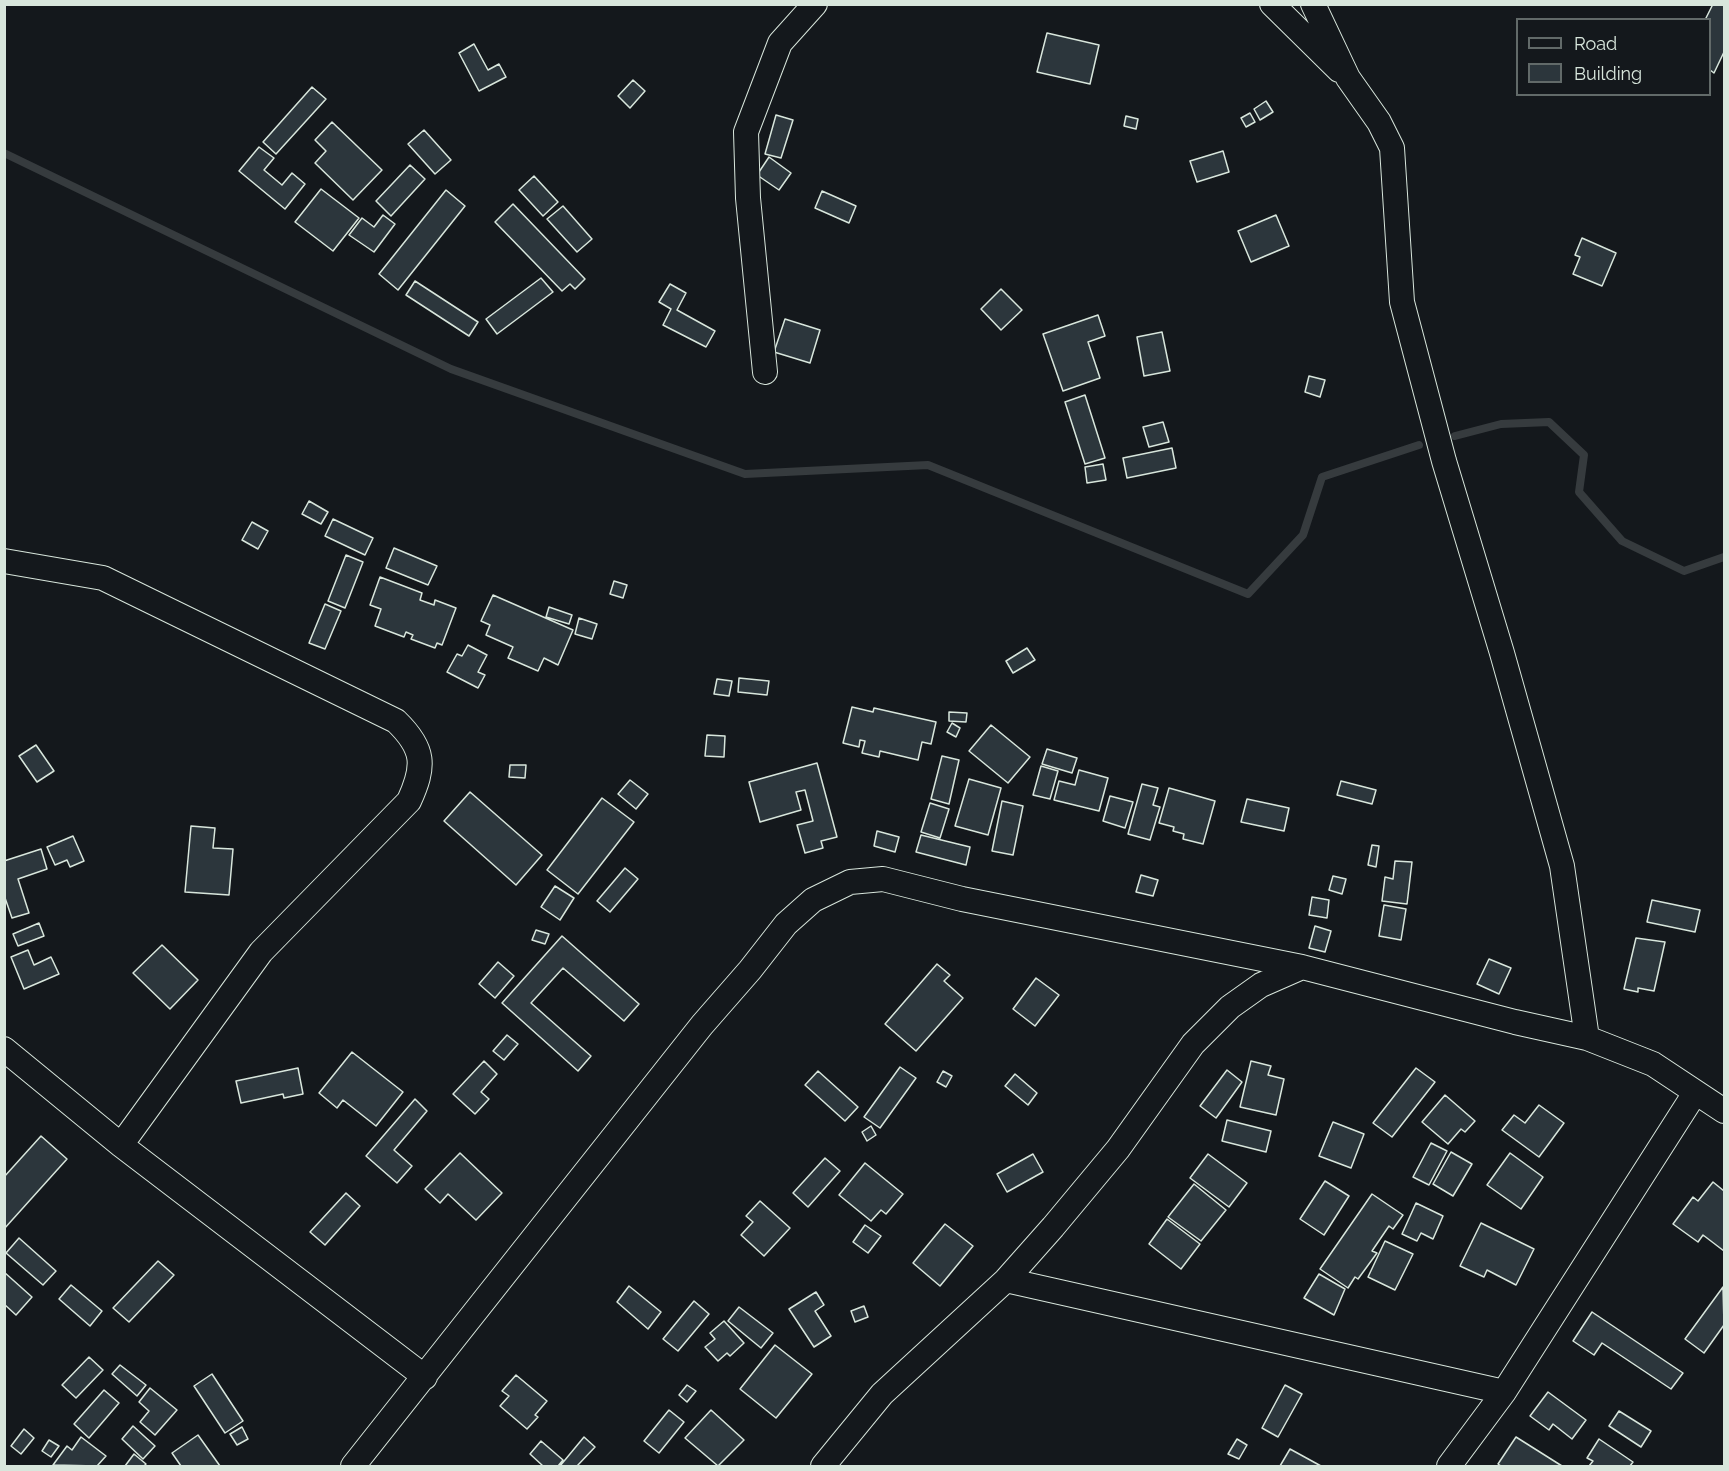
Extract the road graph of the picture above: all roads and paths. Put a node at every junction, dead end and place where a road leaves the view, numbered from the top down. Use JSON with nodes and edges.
{"nodes":[{"id":1,"x":815,"y":4,"type":"edge"},
{"id":2,"x":1272,"y":4,"type":"edge"},
{"id":3,"x":1313,"y":4,"type":"edge"},
{"id":4,"x":1347,"y":78,"type":"junction"},
{"id":5,"x":765,"y":372,"type":"dead end"},
{"id":6,"x":4,"y":561,"type":"edge"},
{"id":7,"x":1302,"y":967,"type":"junction"},
{"id":8,"x":1587,"y":1038,"type":"junction"},
{"id":9,"x":4,"y":1049,"type":"edge"},
{"id":10,"x":1695,"y":1093,"type":"junction"},
{"id":11,"x":1725,"y":1111,"type":"edge"},
{"id":12,"x":121,"y":1145,"type":"junction"},
{"id":13,"x":1006,"y":1280,"type":"junction"},
{"id":14,"x":425,"y":1377,"type":"junction"},
{"id":15,"x":1504,"y":1392,"type":"junction"},
{"id":16,"x":834,"y":1463,"type":"edge"},
{"id":17,"x":353,"y":1467,"type":"edge"},
{"id":18,"x":1449,"y":1467,"type":"edge"}],
"edges":[{"from":1,"to":5,"type":"street"},
{"from":2,"to":4,"type":"street"},
{"from":3,"to":4,"type":"street"},
{"from":4,"to":8,"type":"street"},
{"from":6,"to":12,"type":"street"},
{"from":7,"to":8,"type":"street"},
{"from":7,"to":13,"type":"street"},
{"from":7,"to":14,"type":"street"},
{"from":8,"to":10,"type":"street"},
{"from":9,"to":12,"type":"street"},
{"from":10,"to":11,"type":"street"},
{"from":10,"to":15,"type":"street"},
{"from":12,"to":14,"type":"street"},
{"from":13,"to":15,"type":"street"},
{"from":13,"to":16,"type":"street"},
{"from":14,"to":17,"type":"street"},
{"from":15,"to":18,"type":"street"}]}
